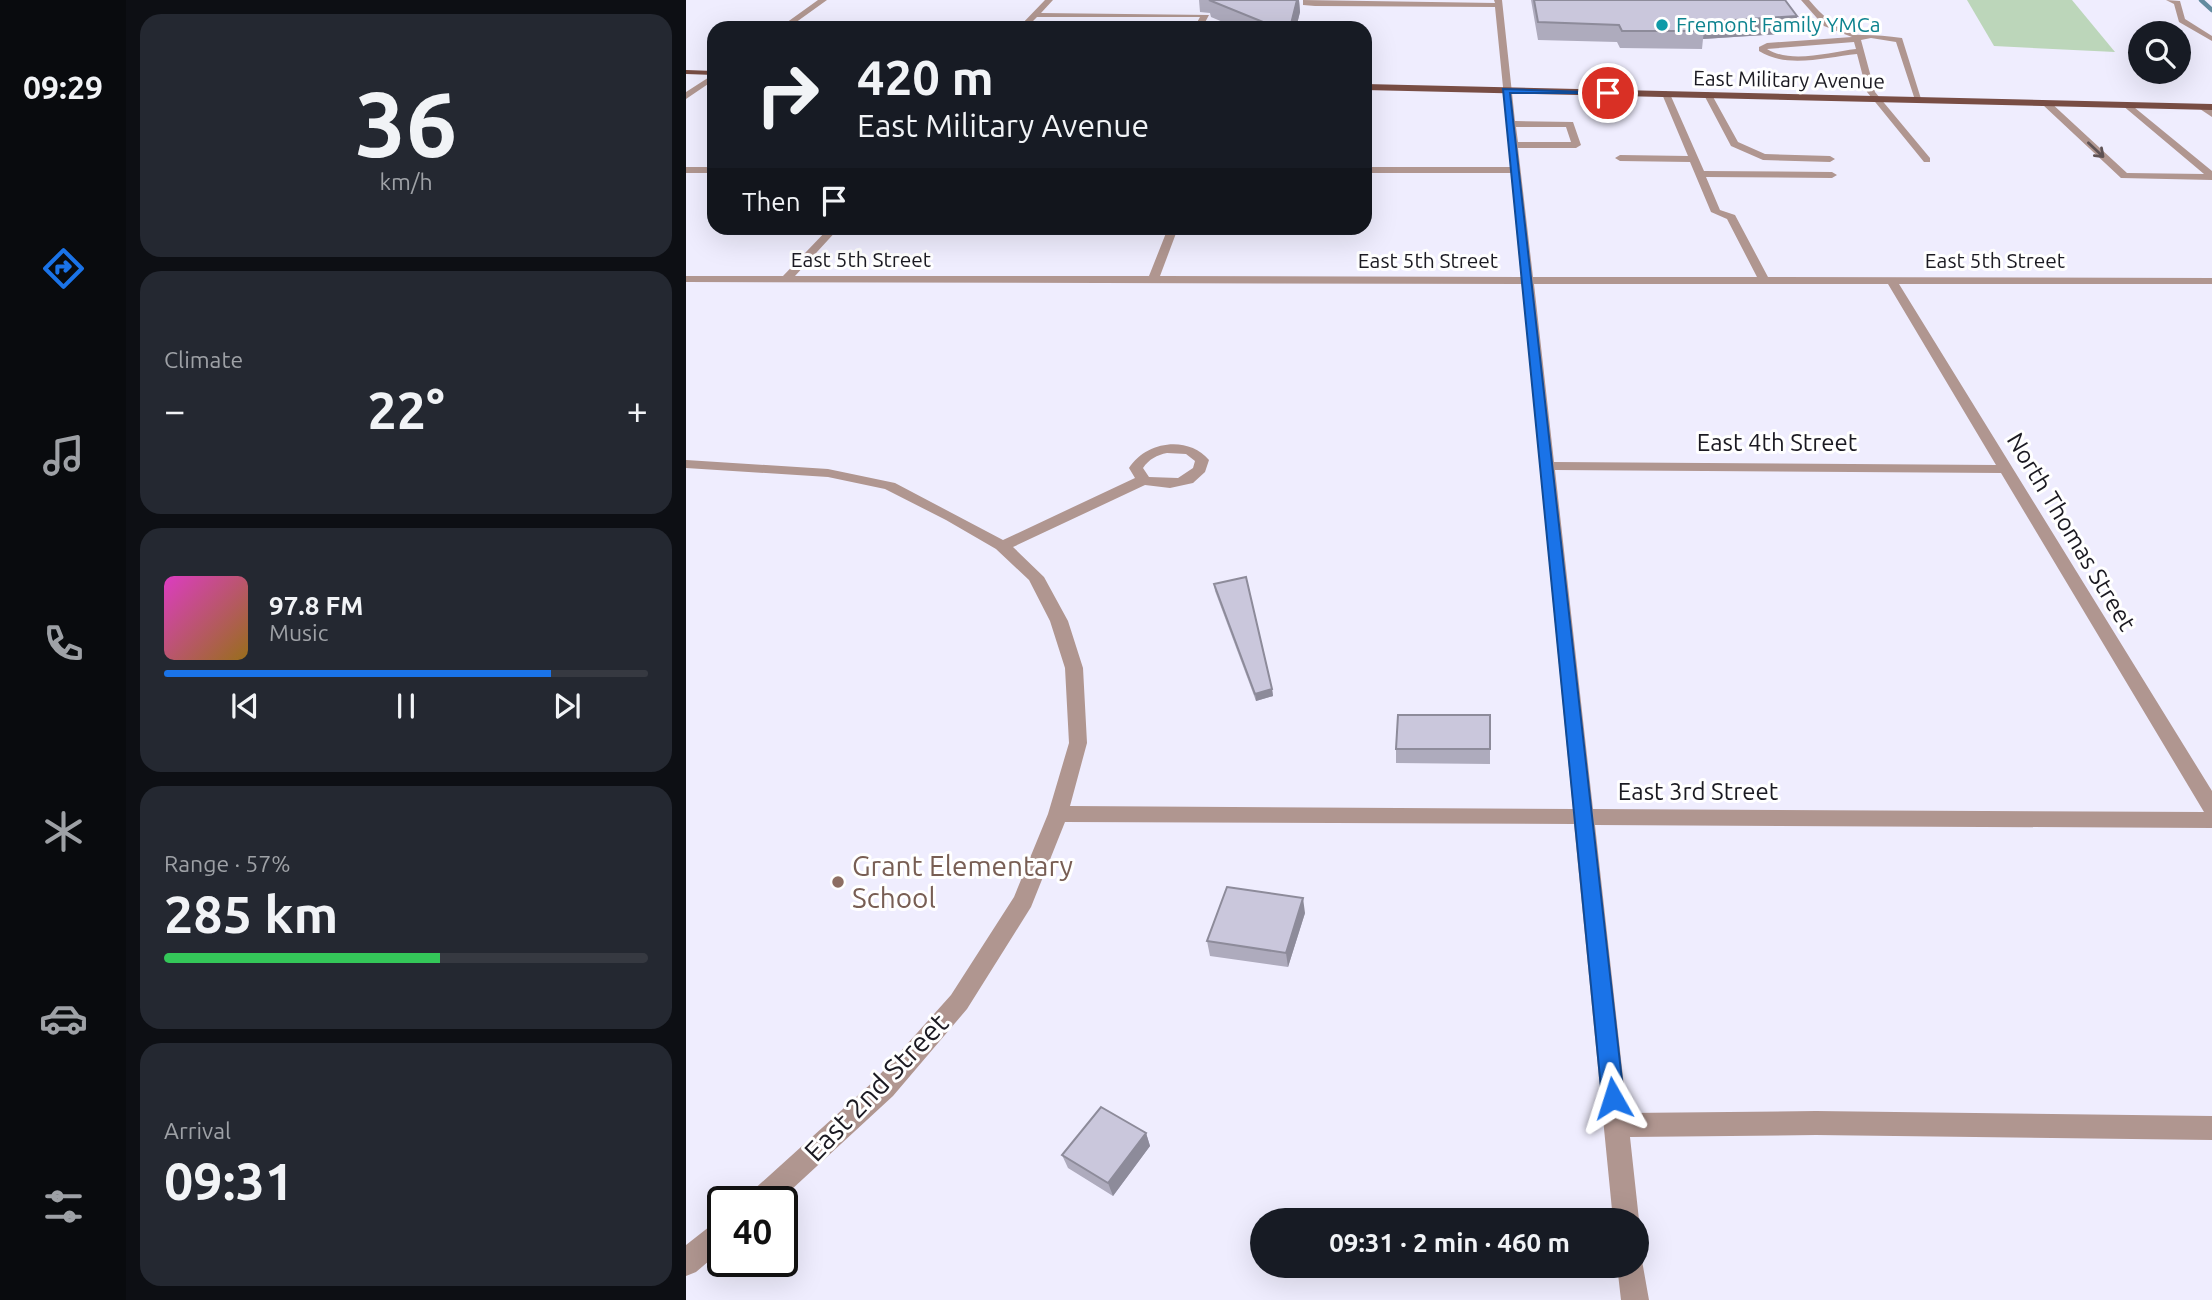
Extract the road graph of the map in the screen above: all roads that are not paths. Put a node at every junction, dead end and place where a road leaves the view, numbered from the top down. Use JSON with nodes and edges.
{"nodes":[{"id":1,"x":823,"y":0,"type":"edge"},
{"id":2,"x":1049,"y":0,"type":"edge"},
{"id":3,"x":1307,"y":0,"type":"edge"},
{"id":4,"x":1805,"y":0,"type":"edge"},
{"id":5,"x":2170,"y":0,"type":"edge"},
{"id":6,"x":1426,"y":2,"type":"edge"},
{"id":7,"x":1498,"y":2,"type":"edge"},
{"id":8,"x":1035,"y":15,"type":"junction"},
{"id":9,"x":793,"y":21,"type":"edge"},
{"id":10,"x":1029,"y":21,"type":"edge"},
{"id":11,"x":1202,"y":21,"type":"edge"},
{"id":12,"x":1860,"y":39,"type":"junction"},
{"id":13,"x":2212,"y":39,"type":"edge"},
{"id":14,"x":1860,"y":51,"type":"junction"},
{"id":15,"x":686,"y":72,"type":"edge"},
{"id":16,"x":707,"y":74,"type":"edge"},
{"id":17,"x":707,"y":80,"type":"edge"},
{"id":18,"x":1372,"y":88,"type":"edge"},
{"id":19,"x":1506,"y":91,"type":"junction"},
{"id":20,"x":1666,"y":94,"type":"junction"},
{"id":21,"x":1708,"y":95,"type":"junction"},
{"id":22,"x":686,"y":96,"type":"edge"},
{"id":23,"x":1877,"y":99,"type":"junction"},
{"id":24,"x":1919,"y":100,"type":"junction"},
{"id":25,"x":2046,"y":103,"type":"junction"},
{"id":26,"x":2126,"y":105,"type":"junction"},
{"id":27,"x":2208,"y":107,"type":"edge"},
{"id":28,"x":2212,"y":114,"type":"edge"},
{"id":29,"x":1510,"y":124,"type":"junction"},
{"id":30,"x":1512,"y":145,"type":"junction"},
{"id":31,"x":1620,"y":158,"type":"dead end"},
{"id":32,"x":1694,"y":159,"type":"junction"},
{"id":33,"x":1830,"y":159,"type":"dead end"},
{"id":34,"x":1927,"y":160,"type":"dead end"},
{"id":35,"x":686,"y":170,"type":"edge"},
{"id":36,"x":707,"y":170,"type":"edge"},
{"id":37,"x":1372,"y":170,"type":"edge"},
{"id":38,"x":1515,"y":170,"type":"junction"},
{"id":39,"x":1700,"y":174,"type":"junction"},
{"id":40,"x":1832,"y":175,"type":"dead end"},
{"id":41,"x":2212,"y":177,"type":"edge"},
{"id":42,"x":827,"y":235,"type":"edge"},
{"id":43,"x":1170,"y":235,"type":"edge"},
{"id":44,"x":686,"y":279,"type":"edge"},
{"id":45,"x":786,"y":279,"type":"junction"},
{"id":46,"x":1153,"y":280,"type":"junction"},
{"id":47,"x":1527,"y":280,"type":"junction"},
{"id":48,"x":1764,"y":280,"type":"junction"},
{"id":49,"x":1891,"y":281,"type":"junction"},
{"id":50,"x":2212,"y":281,"type":"edge"},
{"id":51,"x":686,"y":464,"type":"edge"},
{"id":52,"x":1548,"y":466,"type":"junction"},
{"id":53,"x":2006,"y":469,"type":"junction"},
{"id":54,"x":1143,"y":480,"type":"dead end"},
{"id":55,"x":1002,"y":547,"type":"junction"},
{"id":56,"x":2212,"y":808,"type":"edge"},
{"id":57,"x":1058,"y":814,"type":"junction"},
{"id":58,"x":1583,"y":817,"type":"junction"},
{"id":59,"x":2212,"y":820,"type":"edge"},
{"id":60,"x":1616,"y":1125,"type":"junction"},
{"id":61,"x":2212,"y":1128,"type":"edge"},
{"id":62,"x":777,"y":1186,"type":"edge"},
{"id":63,"x":1625,"y":1208,"type":"edge"},
{"id":64,"x":707,"y":1246,"type":"edge"},
{"id":65,"x":686,"y":1262,"type":"edge"},
{"id":66,"x":1632,"y":1278,"type":"edge"},
{"id":67,"x":1635,"y":1300,"type":"edge"}],
"edges":[{"from":1,"to":9,"type":"street"},
{"from":2,"to":8,"type":"street"},
{"from":3,"to":6,"type":"street"},
{"from":4,"to":12,"type":"street"},
{"from":5,"to":13,"type":"street"},
{"from":6,"to":7,"type":"street"},
{"from":7,"to":19,"type":"street"},
{"from":8,"to":10,"type":"street"},
{"from":8,"to":11,"type":"street"},
{"from":12,"to":14,"type":"street"},
{"from":12,"to":14,"type":"street"},
{"from":12,"to":24,"type":"street"},
{"from":14,"to":23,"type":"street"},
{"from":15,"to":16,"type":"main road"},
{"from":17,"to":22,"type":"street"},
{"from":18,"to":19,"type":"main road","name":"East Military Avenue"},
{"from":19,"to":20,"type":"main road","name":"East Military Avenue"},
{"from":19,"to":29,"type":"street"},
{"from":20,"to":21,"type":"main road","name":"East Military Avenue"},
{"from":20,"to":32,"type":"street"},
{"from":21,"to":23,"type":"main road","name":"East Military Avenue"},
{"from":21,"to":33,"type":"street"},
{"from":23,"to":24,"type":"main road","name":"East Military Avenue"},
{"from":23,"to":34,"type":"street"},
{"from":24,"to":25,"type":"main road","name":"East Military Avenue"},
{"from":25,"to":26,"type":"main road","name":"East Military Avenue"},
{"from":25,"to":41,"type":"street","one_way":true},
{"from":26,"to":27,"type":"main road","name":"East Military Avenue"},
{"from":26,"to":41,"type":"street"},
{"from":27,"to":28,"type":"street"},
{"from":29,"to":30,"type":"street"},
{"from":29,"to":30,"type":"street"},
{"from":30,"to":38,"type":"street"},
{"from":31,"to":32,"type":"street"},
{"from":32,"to":39,"type":"street"},
{"from":35,"to":36,"type":"street"},
{"from":37,"to":38,"type":"street"},
{"from":38,"to":47,"type":"street"},
{"from":39,"to":40,"type":"street"},
{"from":39,"to":48,"type":"street"},
{"from":42,"to":45,"type":"street"},
{"from":43,"to":46,"type":"street"},
{"from":44,"to":45,"type":"street","name":"East 5th Street"},
{"from":45,"to":46,"type":"street","name":"East 5th Street"},
{"from":46,"to":47,"type":"street","name":"East 5th Street"},
{"from":47,"to":48,"type":"street","name":"East 5th Street"},
{"from":47,"to":52,"type":"street"},
{"from":48,"to":49,"type":"street","name":"East 5th Street"},
{"from":49,"to":50,"type":"street","name":"East 5th Street"},
{"from":49,"to":53,"type":"street","name":"North Thomas Street"},
{"from":51,"to":55,"type":"street"},
{"from":52,"to":53,"type":"street","name":"East 4th Street"},
{"from":52,"to":58,"type":"street"},
{"from":53,"to":56,"type":"street","name":"North Thomas Street"},
{"from":54,"to":55,"type":"street"},
{"from":55,"to":57,"type":"street"},
{"from":57,"to":58,"type":"street","name":"East 3rd Street"},
{"from":57,"to":62,"type":"street","name":"East 2nd Street"},
{"from":58,"to":59,"type":"street","name":"East 3rd Street"},
{"from":58,"to":60,"type":"street"},
{"from":60,"to":61,"type":"street"},
{"from":60,"to":63,"type":"street"},
{"from":64,"to":65,"type":"street"},
{"from":66,"to":67,"type":"street"}]}
